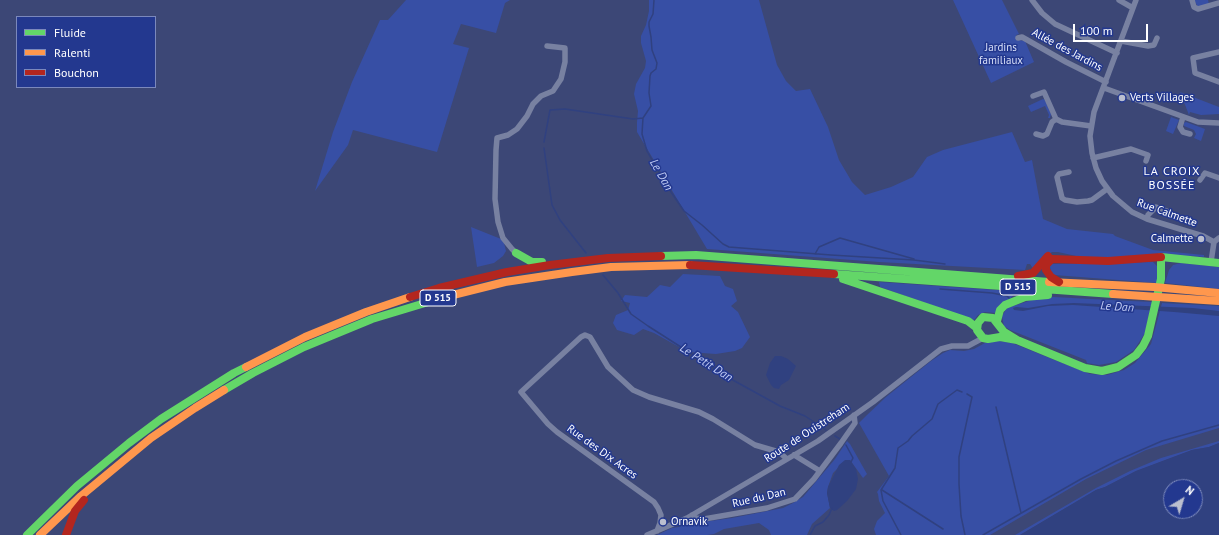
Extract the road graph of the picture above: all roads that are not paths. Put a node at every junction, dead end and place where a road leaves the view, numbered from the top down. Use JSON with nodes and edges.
{"nodes":[{"id":1,"x":1032,"y":0,"type":"edge"},
{"id":2,"x":1119,"y":0,"type":"edge"},
{"id":3,"x":1136,"y":0,"type":"edge"},
{"id":4,"x":1192,"y":0,"type":"edge"},
{"id":5,"x":1219,"y":3,"type":"edge"},
{"id":6,"x":1133,"y":8,"type":"junction"},
{"id":7,"x":1018,"y":38,"type":"dead end"},
{"id":8,"x":1157,"y":38,"type":"dead end"},
{"id":9,"x":1121,"y":41,"type":"junction"},
{"id":10,"x":547,"y":46,"type":"dead end"},
{"id":11,"x":1219,"y":52,"type":"edge"},
{"id":12,"x":1117,"y":53,"type":"junction"},
{"id":13,"x":1219,"y":82,"type":"edge"},
{"id":14,"x":1105,"y":85,"type":"junction"},
{"id":15,"x":1033,"y":96,"type":"dead end"},
{"id":16,"x":1182,"y":117,"type":"junction"},
{"id":17,"x":1056,"y":120,"type":"junction"},
{"id":18,"x":1219,"y":123,"type":"edge"},
{"id":19,"x":1091,"y":126,"type":"junction"},
{"id":20,"x":1036,"y":134,"type":"dead end"},
{"id":21,"x":1190,"y":134,"type":"dead end"},
{"id":22,"x":1093,"y":158,"type":"junction"},
{"id":23,"x":1146,"y":161,"type":"dead end"},
{"id":24,"x":1069,"y":172,"type":"dead end"},
{"id":25,"x":1219,"y":178,"type":"edge"},
{"id":26,"x":1200,"y":180,"type":"dead end"},
{"id":27,"x":1108,"y":189,"type":"junction"},
{"id":28,"x":1167,"y":211,"type":"dead end"},
{"id":29,"x":1147,"y":218,"type":"junction"},
{"id":30,"x":1217,"y":240,"type":"edge"},
{"id":31,"x":516,"y":253,"type":"junction"},
{"id":32,"x":1161,"y":257,"type":"junction"},
{"id":33,"x":1172,"y":258,"type":"junction"},
{"id":34,"x":1085,"y":261,"type":"junction"},
{"id":35,"x":1215,"y":262,"type":"edge"},
{"id":36,"x":550,"y":265,"type":"junction"},
{"id":37,"x":507,"y":272,"type":"junction"},
{"id":38,"x":818,"y":273,"type":"junction"},
{"id":39,"x":1010,"y":279,"type":"junction"},
{"id":40,"x":1161,"y":280,"type":"junction"},
{"id":41,"x":1061,"y":283,"type":"junction"},
{"id":42,"x":1219,"y":293,"type":"edge"},
{"id":43,"x":1112,"y":294,"type":"junction"},
{"id":44,"x":1219,"y":301,"type":"edge"},
{"id":45,"x":998,"y":324,"type":"junction"},
{"id":46,"x":979,"y":333,"type":"junction"},
{"id":47,"x":994,"y":337,"type":"junction"},
{"id":48,"x":1017,"y":340,"type":"junction"},
{"id":49,"x":854,"y":415,"type":"junction"},
{"id":50,"x":794,"y":455,"type":"junction"},
{"id":51,"x":787,"y":459,"type":"junction"},
{"id":52,"x":820,"y":471,"type":"junction"},
{"id":53,"x":102,"y":477,"type":"junction"},
{"id":54,"x":692,"y":515,"type":"junction"},
{"id":55,"x":657,"y":531,"type":"junction"},
{"id":56,"x":26,"y":535,"type":"edge"},
{"id":57,"x":40,"y":535,"type":"edge"},
{"id":58,"x":66,"y":535,"type":"edge"},
{"id":59,"x":647,"y":535,"type":"edge"}],
"edges":[{"from":1,"to":12,"type":"street"},
{"from":2,"to":6,"type":"street"},
{"from":3,"to":6,"type":"street","name":"Rue Calmette"},
{"from":4,"to":5,"type":"street"},
{"from":6,"to":9,"type":"street","name":"Rue Calmette"},
{"from":7,"to":14,"type":"street","name":"Allée des Jardins"},
{"from":8,"to":9,"type":"street"},
{"from":9,"to":12,"type":"street","name":"Rue Calmette"},
{"from":10,"to":31,"type":"street"},
{"from":11,"to":13,"type":"street"},
{"from":12,"to":14,"type":"street","name":"Rue Calmette"},
{"from":14,"to":16,"type":"street","name":"Allée des Jardins"},
{"from":14,"to":19,"type":"street","name":"Rue Calmette"},
{"from":15,"to":17,"type":"street"},
{"from":16,"to":18,"type":"street","name":"Allée des Jardins"},
{"from":16,"to":21,"type":"street"},
{"from":17,"to":19,"type":"street"},
{"from":17,"to":20,"type":"street"},
{"from":19,"to":22,"type":"street","name":"Rue Calmette"},
{"from":22,"to":23,"type":"street"},
{"from":22,"to":27,"type":"street","name":"Rue Calmette"},
{"from":24,"to":27,"type":"street"},
{"from":25,"to":26,"type":"street"},
{"from":27,"to":29,"type":"street","name":"Rue Calmette"},
{"from":28,"to":29,"type":"street"},
{"from":29,"to":30,"type":"street","name":"Rue Calmette"},
{"from":30,"to":35,"type":"street"},
{"from":31,"to":36,"type":"main road"},
{"from":31,"to":37,"type":"main road"},
{"from":32,"to":33,"type":"main road"},
{"from":32,"to":34,"type":"main road"},
{"from":32,"to":40,"type":"main road"},
{"from":33,"to":35,"type":"main road"},
{"from":33,"to":40,"type":"main road"},
{"from":34,"to":39,"type":"main road"},
{"from":34,"to":41,"type":"main road"},
{"from":36,"to":37,"type":"main road","number":"D 515"},
{"from":36,"to":39,"type":"main road","number":"D 515"},
{"from":37,"to":56,"type":"main road","number":"D 515"},
{"from":38,"to":43,"type":"main road","number":"D 515"},
{"from":38,"to":46,"type":"main road"},
{"from":38,"to":53,"type":"main road","number":"D 515"},
{"from":39,"to":41,"type":"main road","number":"D 515"},
{"from":40,"to":48,"type":"main road"},
{"from":41,"to":42,"type":"main road","number":"D 515"},
{"from":43,"to":44,"type":"main road","number":"D 515"},
{"from":43,"to":45,"type":"main road"},
{"from":45,"to":46,"type":"main road"},
{"from":45,"to":47,"type":"main road"},
{"from":45,"to":48,"type":"main road"},
{"from":46,"to":47,"type":"main road"},
{"from":46,"to":49,"type":"street","name":"Route de Ouistreham"},
{"from":47,"to":48,"type":"main road"},
{"from":49,"to":50,"type":"street","name":"Route de Ouistreham"},
{"from":49,"to":52,"type":"street","name":"Rue du Dan"},
{"from":50,"to":51,"type":"street","name":"Route de Ouistreham"},
{"from":50,"to":52,"type":"street"},
{"from":51,"to":54,"type":"street","name":"Route de Ouistreham"},
{"from":51,"to":55,"type":"street","name":"Rue des Dix Acres"},
{"from":52,"to":54,"type":"street","name":"Rue du Dan"},
{"from":53,"to":57,"type":"main road","number":"D 515"},
{"from":53,"to":58,"type":"main road"},
{"from":54,"to":55,"type":"street","name":"Route de Ouistreham"},
{"from":55,"to":59,"type":"street","name":"Route de Ouistreham"}]}
